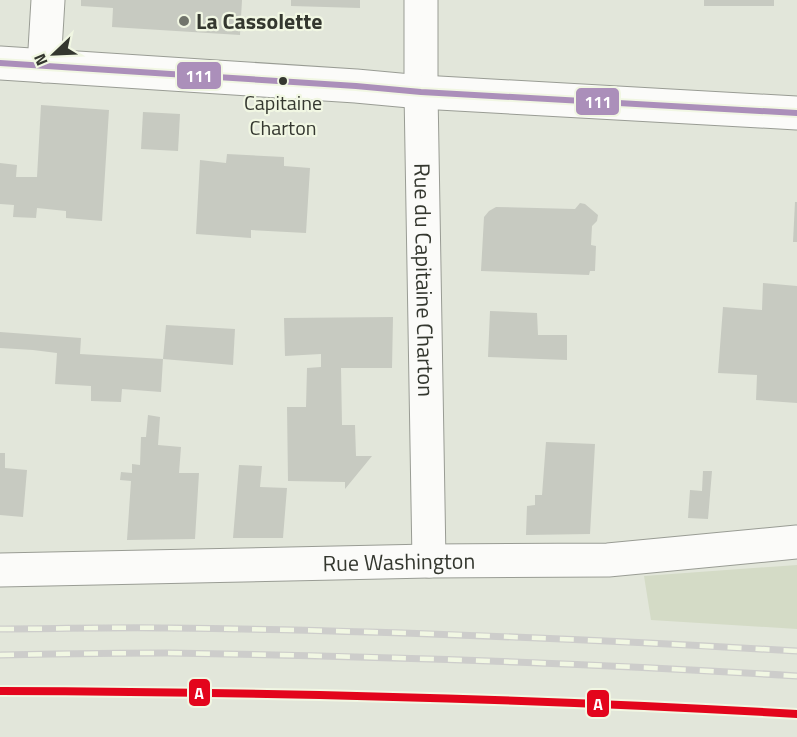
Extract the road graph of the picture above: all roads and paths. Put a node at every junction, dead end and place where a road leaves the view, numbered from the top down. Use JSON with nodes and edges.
{"nodes":[{"id":1,"x":48,"y":0,"type":"edge"},
{"id":2,"x":421,"y":0,"type":"edge"},
{"id":3,"x":0,"y":63,"type":"edge"},
{"id":4,"x":44,"y":66,"type":"junction"},
{"id":5,"x":421,"y":92,"type":"junction"},
{"id":6,"x":797,"y":113,"type":"edge"},
{"id":7,"x":797,"y":542,"type":"edge"},
{"id":8,"x":429,"y":561,"type":"junction"},
{"id":9,"x":0,"y":570,"type":"edge"}],
"edges":[{"from":1,"to":4,"type":"street"},
{"from":2,"to":5,"type":"street","name":"Rue du Capitaine Charton"},
{"from":3,"to":4,"type":"street"},
{"from":4,"to":5,"type":"street"},
{"from":5,"to":6,"type":"street"},
{"from":5,"to":8,"type":"street","name":"Rue du Capitaine Charton"},
{"from":7,"to":8,"type":"street","name":"Rue Washington"},
{"from":8,"to":9,"type":"street","name":"Rue Washington"}]}
